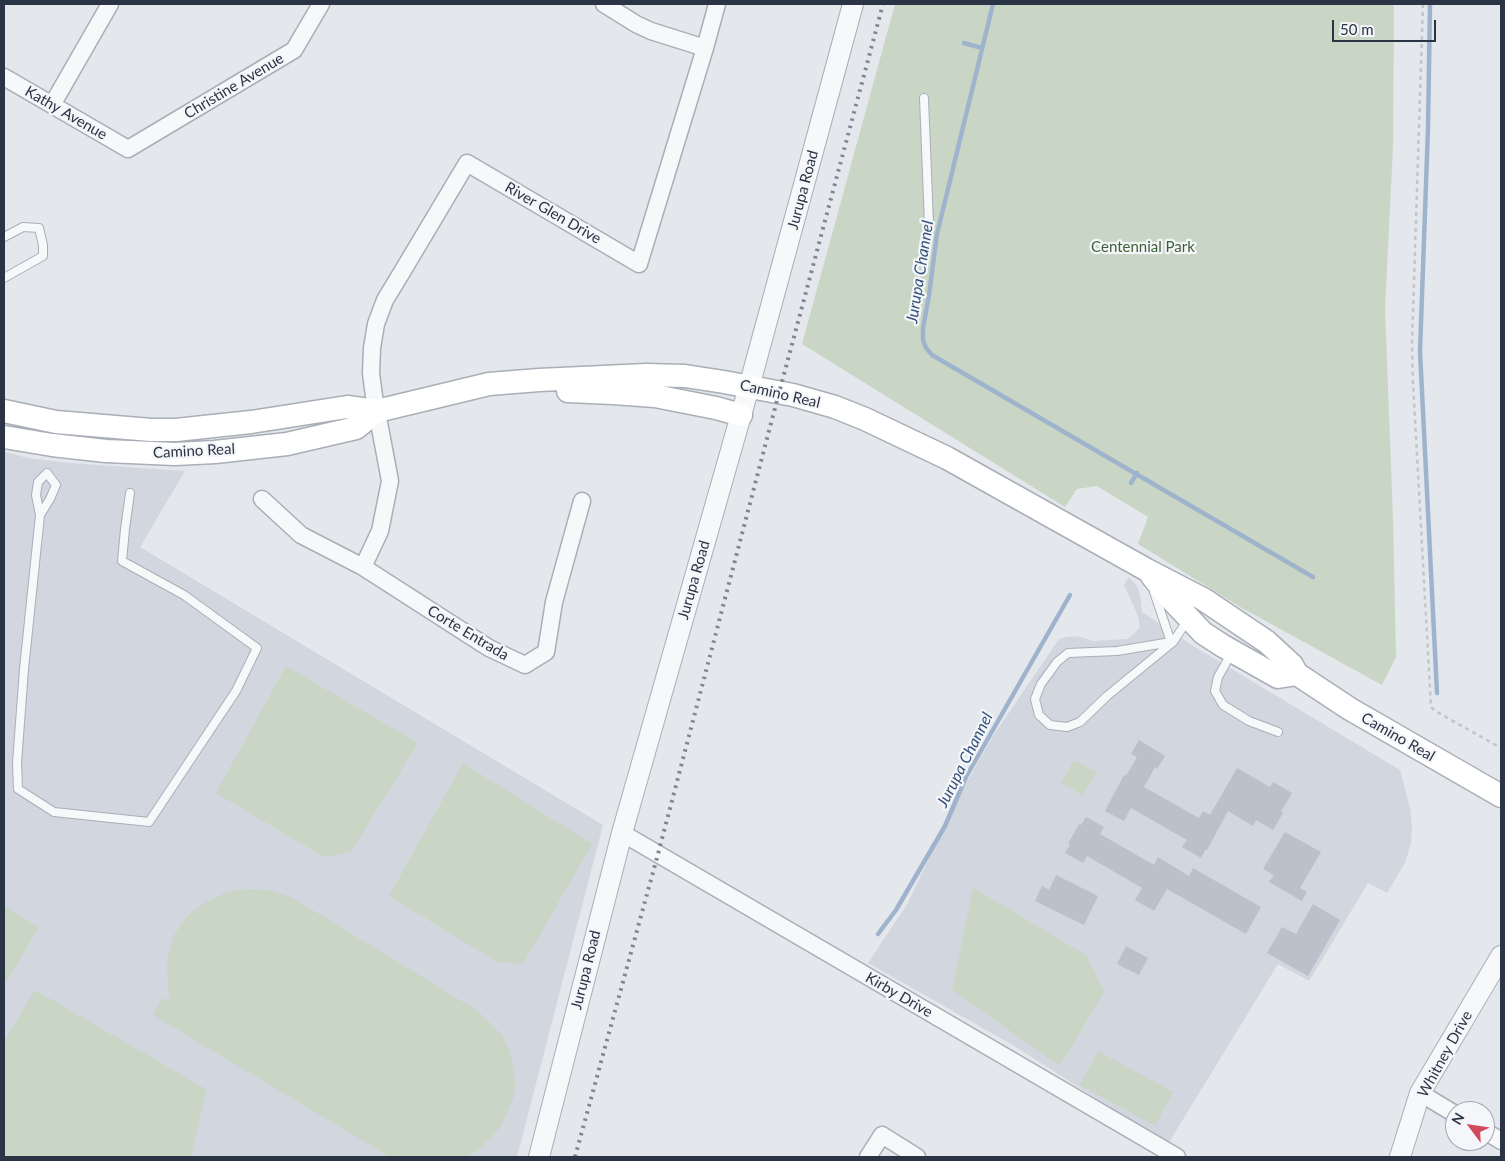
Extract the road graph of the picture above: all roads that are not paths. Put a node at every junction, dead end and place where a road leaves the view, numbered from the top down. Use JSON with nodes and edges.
{"nodes":[{"id":1,"x":110,"y":4,"type":"edge"},
{"id":2,"x":321,"y":4,"type":"edge"},
{"id":3,"x":604,"y":4,"type":"edge"},
{"id":4,"x":717,"y":4,"type":"edge"},
{"id":5,"x":853,"y":4,"type":"edge"},
{"id":6,"x":705,"y":48,"type":"junction"},
{"id":7,"x":4,"y":77,"type":"edge"},
{"id":8,"x":924,"y":98,"type":"dead end"},
{"id":9,"x":52,"y":105,"type":"junction"},
{"id":10,"x":128,"y":149,"type":"joint"},
{"id":11,"x":929,"y":224,"type":"dead end"},
{"id":12,"x":4,"y":237,"type":"edge"},
{"id":13,"x":4,"y":278,"type":"edge"},
{"id":14,"x":539,"y":380,"type":"junction"},
{"id":15,"x":749,"y":387,"type":"junction"},
{"id":16,"x":4,"y":411,"type":"edge"},
{"id":17,"x":377,"y":411,"type":"junction"},
{"id":18,"x":741,"y":415,"type":"junction"},
{"id":19,"x":4,"y":437,"type":"edge"},
{"id":20,"x":130,"y":493,"type":"dead end"},
{"id":21,"x":262,"y":499,"type":"dead end"},
{"id":22,"x":582,"y":501,"type":"dead end"},
{"id":23,"x":40,"y":516,"type":"junction"},
{"id":24,"x":363,"y":567,"type":"junction"},
{"id":25,"x":1147,"y":570,"type":"junction"},
{"id":26,"x":1196,"y":609,"type":"junction"},
{"id":27,"x":1171,"y":642,"type":"junction"},
{"id":28,"x":1237,"y":651,"type":"junction"},
{"id":29,"x":1297,"y":674,"type":"junction"},
{"id":30,"x":1278,"y":732,"type":"dead end"},
{"id":31,"x":1501,"y":796,"type":"edge"},
{"id":32,"x":622,"y":833,"type":"junction"},
{"id":33,"x":1501,"y":956,"type":"edge"},
{"id":34,"x":1420,"y":1093,"type":"junction"},
{"id":35,"x":1445,"y":1108,"type":"edge"},
{"id":36,"x":539,"y":1157,"type":"edge"},
{"id":37,"x":868,"y":1157,"type":"edge"},
{"id":38,"x":917,"y":1157,"type":"edge"},
{"id":39,"x":1177,"y":1157,"type":"edge"},
{"id":40,"x":1400,"y":1157,"type":"edge"}],
"edges":[{"from":1,"to":9,"type":"street"},
{"from":2,"to":10,"type":"street","name":"Christine Avenue"},
{"from":3,"to":6,"type":"street"},
{"from":4,"to":6,"type":"street","name":"River Glen Drive"},
{"from":5,"to":15,"type":"street","name":"Jurupa Road"},
{"from":6,"to":17,"type":"street","name":"River Glen Drive"},
{"from":7,"to":9,"type":"street","name":"Kathy Avenue"},
{"from":8,"to":11,"type":"lane"},
{"from":9,"to":10,"type":"street","name":"Kathy Avenue"},
{"from":12,"to":13,"type":"lane"},
{"from":14,"to":15,"type":"main road","name":"Camino Real"},
{"from":14,"to":17,"type":"main road","name":"Camino Real"},
{"from":14,"to":18,"type":"main road"},
{"from":15,"to":18,"type":"street","name":"Jurupa Road"},
{"from":15,"to":25,"type":"main road","name":"Camino Real"},
{"from":16,"to":17,"type":"main road","name":"Camino Real"},
{"from":17,"to":19,"type":"main road","name":"Camino Real"},
{"from":17,"to":24,"type":"street"},
{"from":18,"to":32,"type":"street","name":"Jurupa Road"},
{"from":20,"to":23,"type":"lane"},
{"from":21,"to":24,"type":"street","name":"Corte Entrada"},
{"from":22,"to":24,"type":"street","name":"Corte Entrada"},
{"from":23,"to":23,"type":"lane"},
{"from":25,"to":26,"type":"main road","name":"Camino Real"},
{"from":25,"to":27,"type":"lane"},
{"from":26,"to":27,"type":"lane"},
{"from":26,"to":28,"type":"main road","name":"Camino Real"},
{"from":26,"to":29,"type":"main road","name":"Camino Real"},
{"from":27,"to":27,"type":"lane"},
{"from":28,"to":29,"type":"main road","name":"Camino Real"},
{"from":28,"to":30,"type":"lane"},
{"from":29,"to":31,"type":"main road","name":"Camino Real"},
{"from":32,"to":36,"type":"street","name":"Jurupa Road"},
{"from":32,"to":39,"type":"street","name":"Kirby Drive"},
{"from":33,"to":34,"type":"street","name":"Whitney Drive"},
{"from":34,"to":35,"type":"street"},
{"from":34,"to":40,"type":"street","name":"Whitney Drive"},
{"from":37,"to":38,"type":"street"}]}
